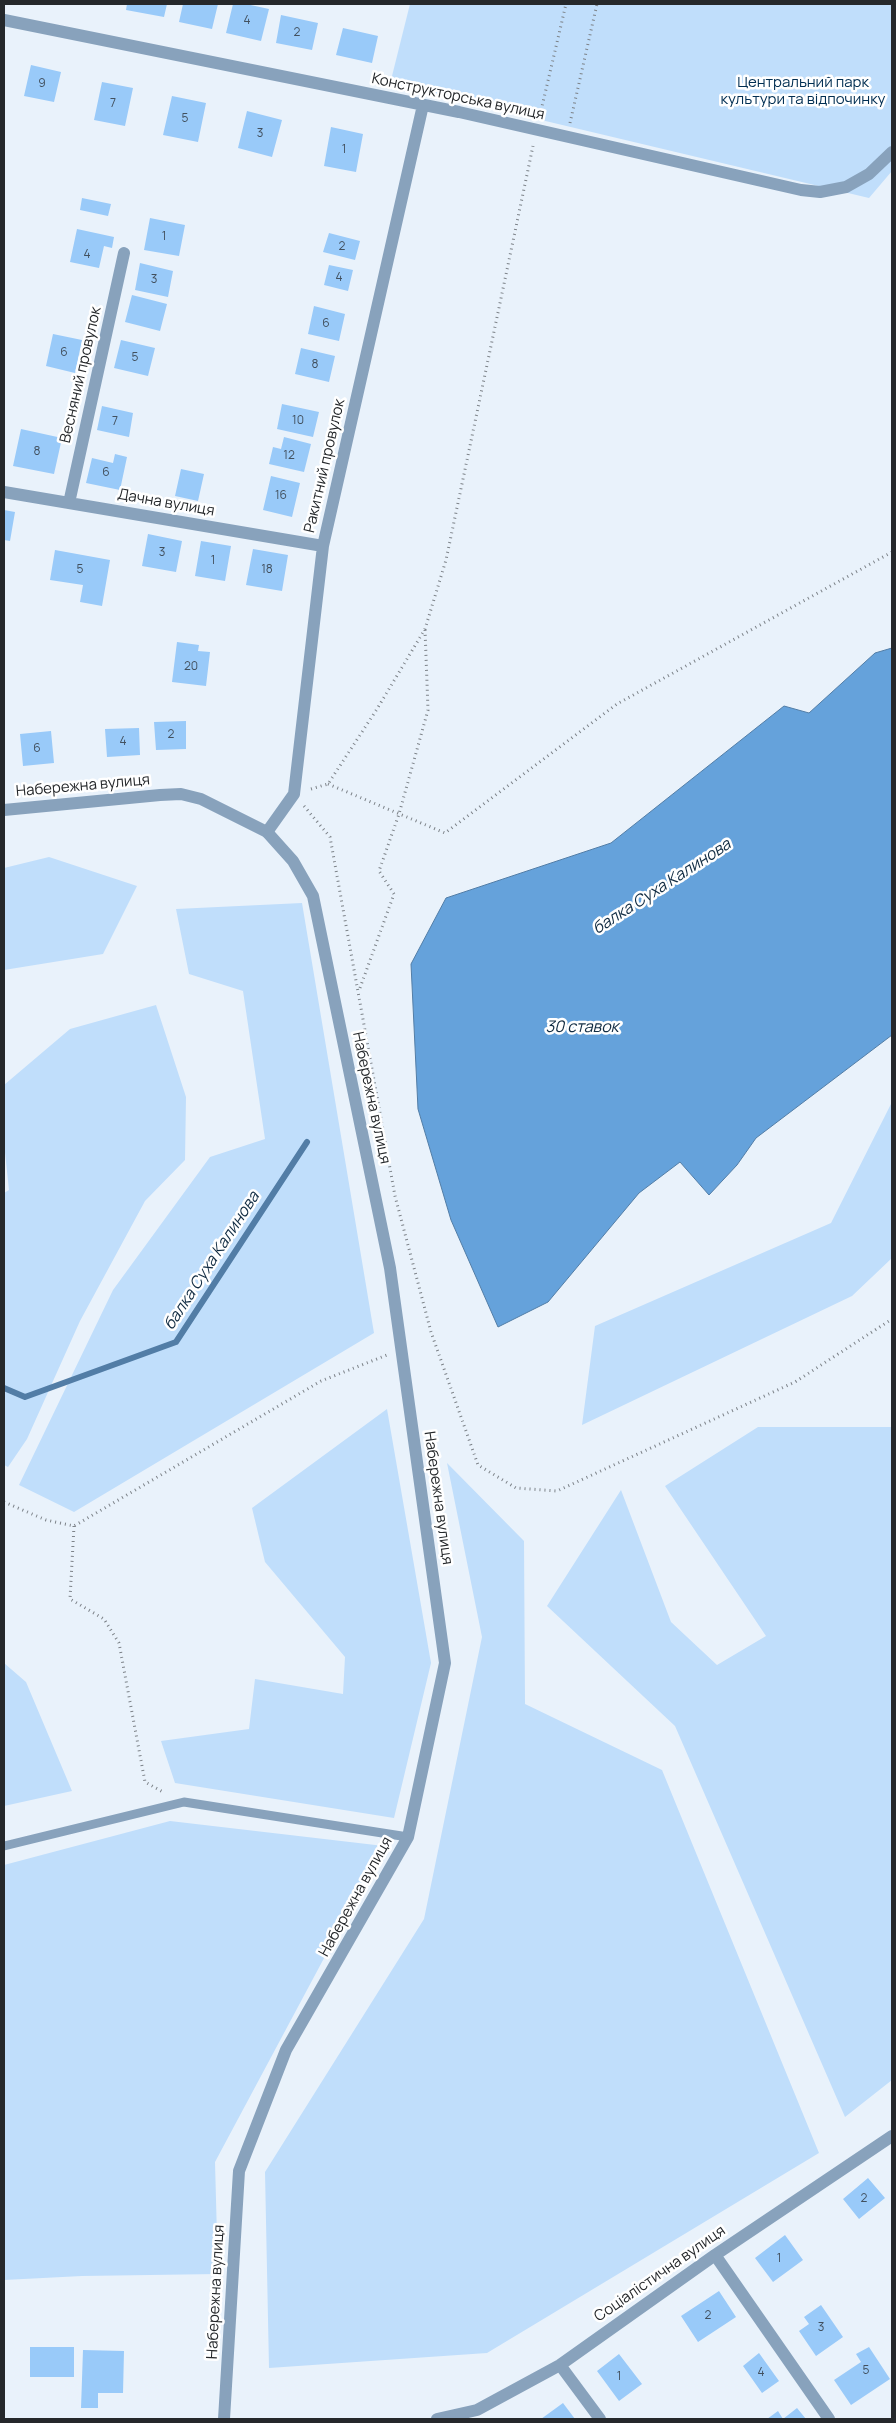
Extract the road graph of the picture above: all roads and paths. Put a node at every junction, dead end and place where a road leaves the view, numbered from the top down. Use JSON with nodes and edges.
{"nodes":[{"id":1,"x":566,"y":4,"type":"edge"},
{"id":2,"x":597,"y":4,"type":"edge"},
{"id":3,"x":4,"y":20,"type":"edge"},
{"id":4,"x":423,"y":105,"type":"junction"},
{"id":5,"x":536,"y":130,"type":"junction"},
{"id":6,"x":566,"y":138,"type":"junction"},
{"id":7,"x":892,"y":152,"type":"edge"},
{"id":8,"x":124,"y":253,"type":"dead end"},
{"id":9,"x":4,"y":492,"type":"edge"},
{"id":10,"x":69,"y":503,"type":"junction"},
{"id":11,"x":323,"y":546,"type":"junction"},
{"id":12,"x":892,"y":552,"type":"edge"},
{"id":13,"x":425,"y":629,"type":"junction"},
{"id":14,"x":328,"y":784,"type":"junction"},
{"id":15,"x":294,"y":794,"type":"junction"},
{"id":16,"x":4,"y":810,"type":"edge"},
{"id":17,"x":399,"y":814,"type":"junction"},
{"id":18,"x":267,"y":832,"type":"junction"},
{"id":19,"x":359,"y":989,"type":"junction"},
{"id":20,"x":892,"y":1319,"type":"edge"},
{"id":21,"x":401,"y":1349,"type":"junction"},
{"id":22,"x":4,"y":1502,"type":"edge"},
{"id":23,"x":74,"y":1526,"type":"junction"},
{"id":24,"x":184,"y":1802,"type":"junction"},
{"id":25,"x":408,"y":1837,"type":"junction"},
{"id":26,"x":4,"y":1846,"type":"edge"},
{"id":27,"x":890,"y":2143,"type":"edge"},
{"id":28,"x":716,"y":2255,"type":"junction"},
{"id":29,"x":560,"y":2365,"type":"junction"},
{"id":30,"x":224,"y":2419,"type":"edge"},
{"id":31,"x":437,"y":2419,"type":"edge"},
{"id":32,"x":600,"y":2419,"type":"edge"},
{"id":33,"x":829,"y":2419,"type":"edge"}],
"edges":[{"from":1,"to":5,"type":"path"},
{"from":2,"to":6,"type":"path"},
{"from":3,"to":4,"type":"street","name":"Конструкторська вулиця"},
{"from":4,"to":5,"type":"street","name":"Конструкторська вулиця"},
{"from":4,"to":11,"type":"street","name":"Ракитний провулок"},
{"from":5,"to":6,"type":"street","name":"Конструкторська вулиця"},
{"from":5,"to":13,"type":"path"},
{"from":6,"to":7,"type":"street","name":"Конструкторська вулиця"},
{"from":8,"to":10,"type":"street","name":"Весняний провулок"},
{"from":9,"to":10,"type":"street","name":"Дачна вулиця"},
{"from":10,"to":11,"type":"street","name":"Дачна вулиця"},
{"from":11,"to":15,"type":"street","name":"Ракитний провулок"},
{"from":12,"to":17,"type":"path"},
{"from":13,"to":14,"type":"path"},
{"from":13,"to":17,"type":"path"},
{"from":14,"to":15,"type":"path"},
{"from":14,"to":17,"type":"path"},
{"from":15,"to":18,"type":"street","name":"Ракитний провулок"},
{"from":15,"to":19,"type":"path"},
{"from":16,"to":18,"type":"street","name":"Набережна вулиця"},
{"from":17,"to":19,"type":"path"},
{"from":18,"to":21,"type":"street","name":"Набережна вулиця"},
{"from":19,"to":20,"type":"path"},
{"from":21,"to":23,"type":"path"},
{"from":21,"to":25,"type":"street","name":"Набережна вулиця"},
{"from":22,"to":23,"type":"path"},
{"from":23,"to":24,"type":"path"},
{"from":24,"to":25,"type":"lane"},
{"from":24,"to":26,"type":"lane"},
{"from":25,"to":30,"type":"street","name":"Набережна вулиця"},
{"from":27,"to":28,"type":"street","name":"Соціалістична вулиця"},
{"from":28,"to":29,"type":"street","name":"Соціалістична вулиця"},
{"from":28,"to":33,"type":"street"},
{"from":29,"to":31,"type":"street","name":"Соціалістична вулиця"},
{"from":29,"to":32,"type":"street"}]}
